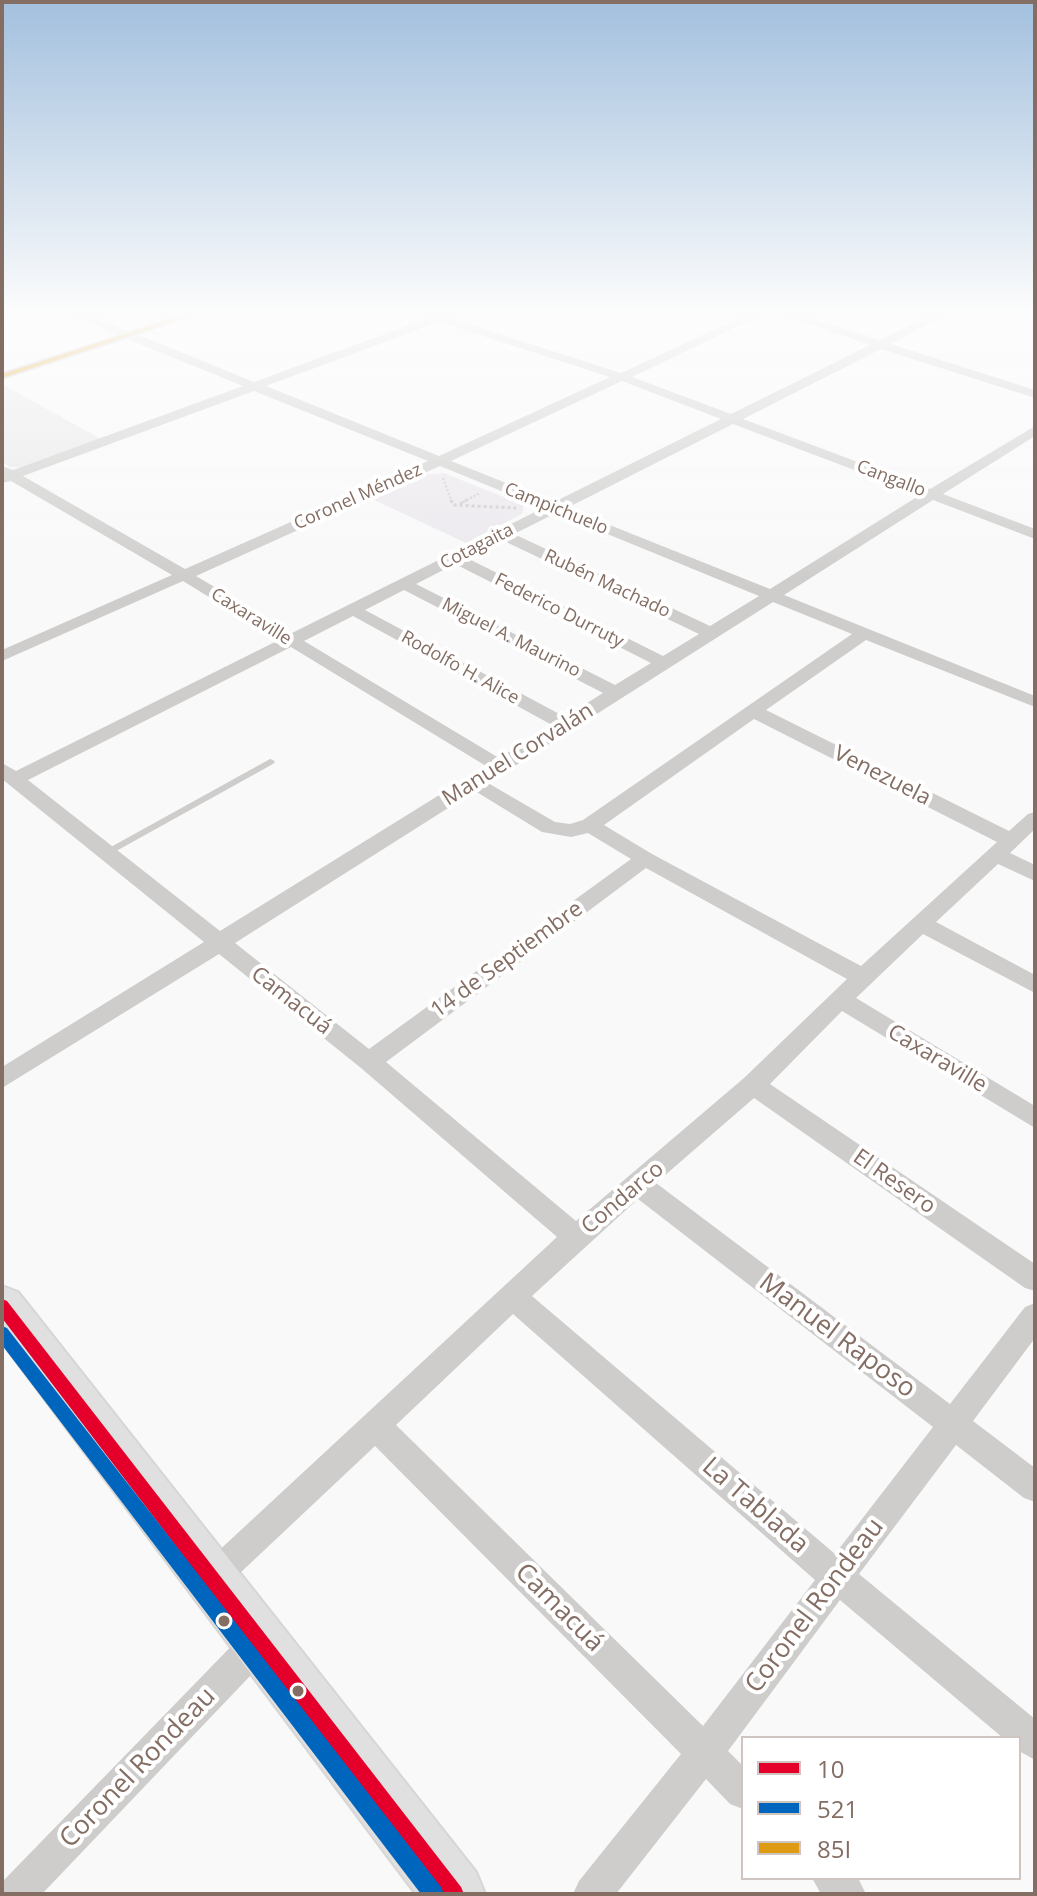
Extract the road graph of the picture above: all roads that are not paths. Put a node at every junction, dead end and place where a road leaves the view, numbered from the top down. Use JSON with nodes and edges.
{"nodes":[{"id":1,"x":208,"y":403,"type":"edge"},
{"id":2,"x":294,"y":403,"type":"edge"},
{"id":3,"x":566,"y":403,"type":"edge"},
{"id":4,"x":692,"y":403,"type":"edge"},
{"id":5,"x":764,"y":403,"type":"edge"},
{"id":6,"x":734,"y":419,"type":"junction"},
{"id":7,"x":1035,"y":430,"type":"edge"},
{"id":8,"x":443,"y":467,"type":"junction"},
{"id":9,"x":5,"y":475,"type":"edge"},
{"id":10,"x":932,"y":495,"type":"junction"},
{"id":11,"x":555,"y":508,"type":"junction"},
{"id":12,"x":1035,"y":534,"type":"edge"},
{"id":13,"x":503,"y":535,"type":"junction"},
{"id":14,"x":455,"y":558,"type":"junction"},
{"id":15,"x":184,"y":575,"type":"junction"},
{"id":16,"x":404,"y":584,"type":"junction"},
{"id":17,"x":773,"y":596,"type":"junction"},
{"id":18,"x":354,"y":610,"type":"junction"},
{"id":19,"x":711,"y":633,"type":"junction"},
{"id":20,"x":864,"y":633,"type":"junction"},
{"id":21,"x":290,"y":642,"type":"junction"},
{"id":22,"x":2,"y":656,"type":"edge"},
{"id":23,"x":664,"y":663,"type":"junction"},
{"id":24,"x":617,"y":693,"type":"junction"},
{"id":25,"x":1035,"y":702,"type":"edge"},
{"id":26,"x":753,"y":711,"type":"junction"},
{"id":27,"x":566,"y":725,"type":"junction"},
{"id":28,"x":270,"y":762,"type":"dead end"},
{"id":29,"x":499,"y":766,"type":"junction"},
{"id":30,"x":8,"y":774,"type":"edge"},
{"id":31,"x":473,"y":782,"type":"junction"},
{"id":32,"x":1035,"y":818,"type":"edge"},
{"id":33,"x":590,"y":825,"type":"junction"},
{"id":34,"x":1003,"y":847,"type":"junction"},
{"id":35,"x":105,"y":853,"type":"junction"},
{"id":36,"x":645,"y":859,"type":"junction"},
{"id":37,"x":1035,"y":874,"type":"edge"},
{"id":38,"x":923,"y":924,"type":"junction"},
{"id":39,"x":218,"y":943,"type":"junction"},
{"id":40,"x":863,"y":977,"type":"junction"},
{"id":41,"x":1035,"y":985,"type":"edge"},
{"id":42,"x":840,"y":999,"type":"junction"},
{"id":43,"x":369,"y":1062,"type":"junction"},
{"id":44,"x":2,"y":1079,"type":"edge"},
{"id":45,"x":753,"y":1085,"type":"junction"},
{"id":46,"x":1035,"y":1118,"type":"edge"},
{"id":47,"x":639,"y":1185,"type":"junction"},
{"id":48,"x":576,"y":1237,"type":"junction"},
{"id":49,"x":1035,"y":1279,"type":"edge"},
{"id":50,"x":514,"y":1298,"type":"junction"},
{"id":51,"x":1035,"y":1316,"type":"edge"},
{"id":52,"x":6,"y":1321,"type":"edge"},
{"id":53,"x":953,"y":1424,"type":"junction"},
{"id":54,"x":375,"y":1425,"type":"junction"},
{"id":55,"x":1035,"y":1487,"type":"edge"},
{"id":56,"x":837,"y":1577,"type":"junction"},
{"id":57,"x":211,"y":1579,"type":"junction"},
{"id":58,"x":260,"y":1641,"type":"junction"},
{"id":59,"x":1035,"y":1742,"type":"edge"},
{"id":60,"x":704,"y":1753,"type":"junction"},
{"id":61,"x":741,"y":1789,"type":"edge"},
{"id":62,"x":16,"y":1894,"type":"edge"},
{"id":63,"x":454,"y":1894,"type":"edge"},
{"id":64,"x":592,"y":1894,"type":"edge"}],
"edges":[{"from":1,"to":9,"type":"street"},
{"from":2,"to":8,"type":"street","name":"Campichuelo"},
{"from":3,"to":8,"type":"street","name":"Coronel Méndez"},
{"from":4,"to":6,"type":"street","name":"Cangallo"},
{"from":5,"to":6,"type":"street","name":"Cotagaita"},
{"from":6,"to":10,"type":"street","name":"Cangallo"},
{"from":6,"to":11,"type":"street","name":"Cotagaita"},
{"from":7,"to":10,"type":"street","name":"Manuel Corvalán"},
{"from":8,"to":11,"type":"street","name":"Campichuelo"},
{"from":8,"to":15,"type":"street","name":"Coronel Méndez"},
{"from":9,"to":15,"type":"street","name":"Caxaraville"},
{"from":10,"to":12,"type":"street","name":"Cangallo"},
{"from":10,"to":17,"type":"street","name":"Manuel Corvalán"},
{"from":11,"to":13,"type":"street","name":"Cotagaita"},
{"from":11,"to":17,"type":"street","name":"Campichuelo"},
{"from":13,"to":14,"type":"street","name":"Cotagaita"},
{"from":13,"to":19,"type":"street","name":"Rubén Machado"},
{"from":14,"to":16,"type":"street","name":"Cotagaita"},
{"from":14,"to":23,"type":"street","name":"Federico Durruty"},
{"from":15,"to":21,"type":"street","name":"Caxaraville"},
{"from":15,"to":22,"type":"street","name":"Coronel Méndez"},
{"from":16,"to":18,"type":"street","name":"Cotagaita"},
{"from":16,"to":24,"type":"street","name":"Miguel A. Maurino"},
{"from":17,"to":19,"type":"street","name":"Manuel Corvalán"},
{"from":17,"to":20,"type":"street","name":"Campichuelo"},
{"from":18,"to":21,"type":"street","name":"Cotagaita"},
{"from":18,"to":27,"type":"street","name":"Rodolfo H. Alice"},
{"from":19,"to":23,"type":"street","name":"Manuel Corvalán"},
{"from":20,"to":25,"type":"street","name":"Campichuelo"},
{"from":20,"to":26,"type":"street"},
{"from":21,"to":29,"type":"street","name":"Caxaraville"},
{"from":21,"to":30,"type":"street","name":"Cotagaita"},
{"from":23,"to":24,"type":"street","name":"Manuel Corvalán"},
{"from":24,"to":27,"type":"street","name":"Manuel Corvalán"},
{"from":26,"to":33,"type":"street"},
{"from":26,"to":34,"type":"street","name":"Venezuela"},
{"from":27,"to":29,"type":"street","name":"Manuel Corvalán"},
{"from":28,"to":35,"type":"lane"},
{"from":29,"to":31,"type":"street","name":"Manuel Corvalán"},
{"from":30,"to":35,"type":"street","name":"Camacuá"},
{"from":31,"to":33,"type":"street"},
{"from":31,"to":39,"type":"street","name":"Manuel Corvalán"},
{"from":32,"to":34,"type":"street","name":"Condarco"},
{"from":33,"to":36,"type":"street"},
{"from":34,"to":37,"type":"street","name":"Venezuela"},
{"from":34,"to":38,"type":"street","name":"Condarco"},
{"from":35,"to":39,"type":"street","name":"Camacuá"},
{"from":36,"to":40,"type":"street"},
{"from":36,"to":43,"type":"street","name":"14 de Septiembre"},
{"from":38,"to":40,"type":"street","name":"Condarco"},
{"from":38,"to":41,"type":"street"},
{"from":39,"to":43,"type":"street","name":"Camacuá"},
{"from":39,"to":44,"type":"street","name":"Manuel Corvalán"},
{"from":40,"to":42,"type":"street","name":"Condarco"},
{"from":42,"to":45,"type":"street","name":"Condarco"},
{"from":42,"to":46,"type":"street","name":"Caxaraville"},
{"from":43,"to":48,"type":"street","name":"Camacuá"},
{"from":45,"to":47,"type":"street","name":"Condarco"},
{"from":45,"to":49,"type":"street","name":"El Resero"},
{"from":47,"to":48,"type":"street","name":"Condarco"},
{"from":47,"to":53,"type":"street","name":"Manuel Raposo"},
{"from":48,"to":50,"type":"street","name":"Condarco"},
{"from":50,"to":54,"type":"street","name":"Condarco"},
{"from":50,"to":56,"type":"street","name":"La Tablada"},
{"from":51,"to":53,"type":"street","name":"Coronel Rondeau"},
{"from":52,"to":57,"type":"main road"},
{"from":53,"to":55,"type":"street","name":"Manuel Raposo"},
{"from":53,"to":56,"type":"street","name":"Coronel Rondeau"},
{"from":54,"to":57,"type":"street","name":"Condarco"},
{"from":54,"to":60,"type":"street","name":"Camacuá"},
{"from":56,"to":59,"type":"street","name":"La Tablada"},
{"from":56,"to":60,"type":"street","name":"Coronel Rondeau"},
{"from":57,"to":58,"type":"main road"},
{"from":58,"to":62,"type":"street","name":"Coronel Rondeau"},
{"from":58,"to":63,"type":"main road"},
{"from":60,"to":61,"type":"street","name":"Camacuá"},
{"from":60,"to":64,"type":"street","name":"Coronel Rondeau"}]}
